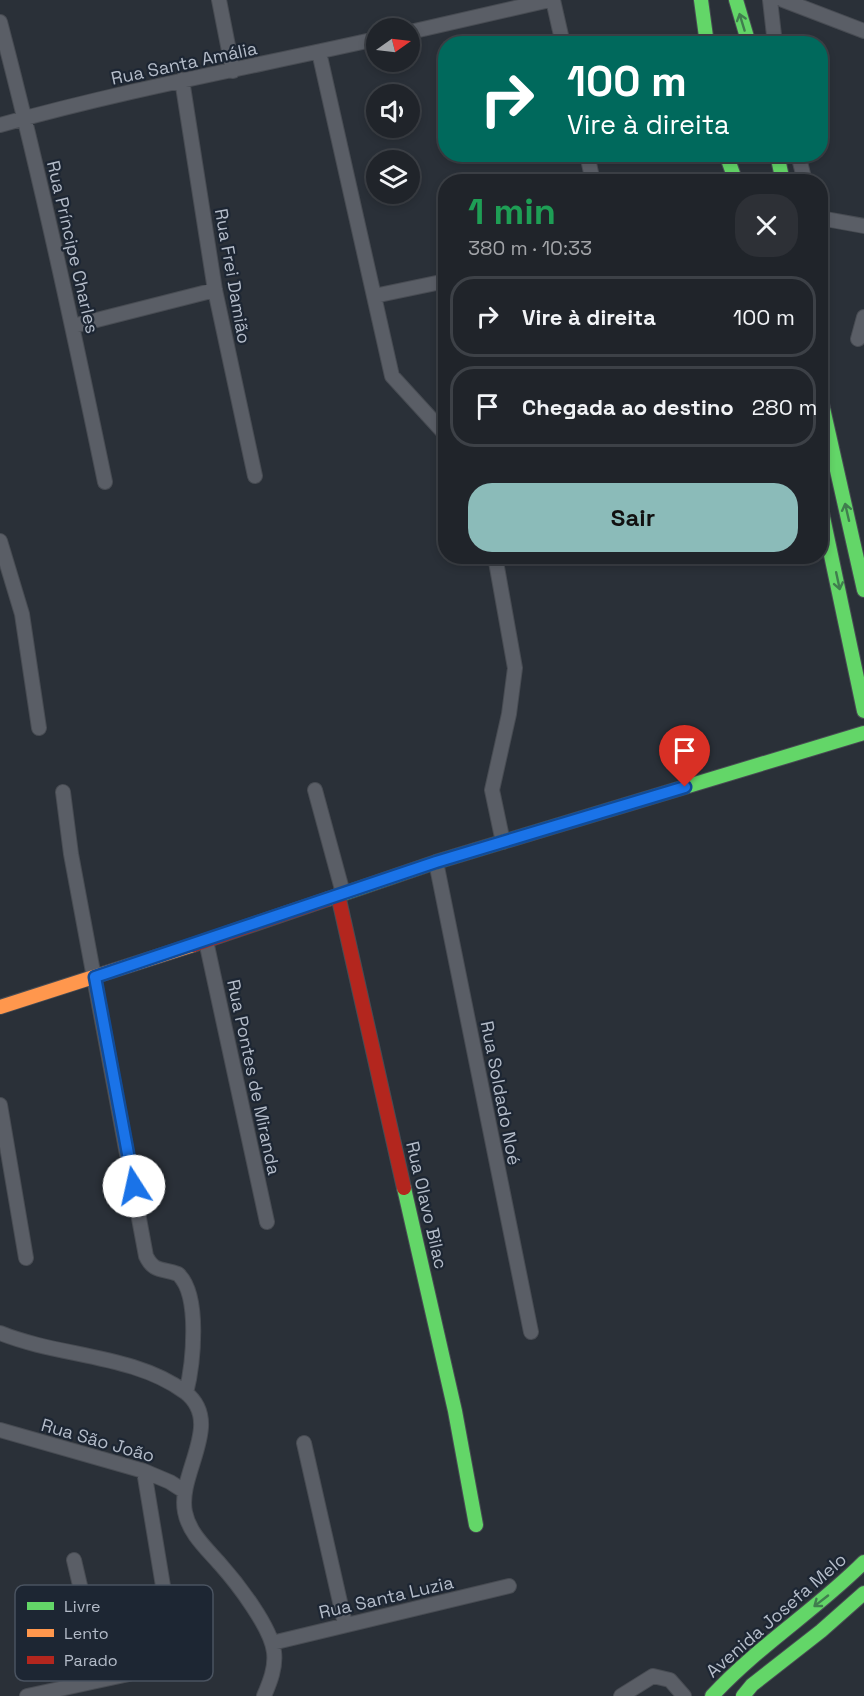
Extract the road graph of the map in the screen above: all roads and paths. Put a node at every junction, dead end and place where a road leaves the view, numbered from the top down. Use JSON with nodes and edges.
{"nodes":[{"id":1,"x":219,"y":0,"type":"edge"},
{"id":2,"x":552,"y":0,"type":"edge"},
{"id":3,"x":701,"y":0,"type":"edge"},
{"id":4,"x":736,"y":0,"type":"edge"},
{"id":5,"x":770,"y":0,"type":"edge"},
{"id":6,"x":783,"y":0,"type":"edge"},
{"id":7,"x":0,"y":22,"type":"edge"},
{"id":8,"x":420,"y":30,"type":"edge"},
{"id":9,"x":864,"y":31,"type":"edge"},
{"id":10,"x":561,"y":36,"type":"edge"},
{"id":11,"x":706,"y":36,"type":"edge"},
{"id":12,"x":747,"y":36,"type":"edge"},
{"id":13,"x":774,"y":36,"type":"edge"},
{"id":14,"x":366,"y":41,"type":"edge"},
{"id":15,"x":319,"y":52,"type":"junction"},
{"id":16,"x":232,"y":71,"type":"junction"},
{"id":17,"x":182,"y":80,"type":"junction"},
{"id":18,"x":25,"y":118,"type":"junction"},
{"id":19,"x":0,"y":124,"type":"edge"},
{"id":20,"x":828,"y":219,"type":"edge"},
{"id":21,"x":864,"y":226,"type":"edge"},
{"id":22,"x":438,"y":283,"type":"edge"},
{"id":23,"x":215,"y":290,"type":"junction"},
{"id":24,"x":374,"y":296,"type":"junction"},
{"id":25,"x":864,"y":317,"type":"edge"},
{"id":26,"x":73,"y":326,"type":"junction"},
{"id":27,"x":858,"y":339,"type":"dead end"},
{"id":28,"x":438,"y":426,"type":"edge"},
{"id":29,"x":828,"y":430,"type":"edge"},
{"id":30,"x":255,"y":476,"type":"dead end"},
{"id":31,"x":105,"y":482,"type":"dead end"},
{"id":32,"x":828,"y":540,"type":"edge"},
{"id":33,"x":0,"y":541,"type":"edge"},
{"id":34,"x":500,"y":564,"type":"edge"},
{"id":35,"x":864,"y":590,"type":"edge"},
{"id":36,"x":864,"y":711,"type":"edge"},
{"id":37,"x":39,"y":728,"type":"dead end"},
{"id":38,"x":864,"y":733,"type":"edge"},
{"id":39,"x":315,"y":790,"type":"dead end"},
{"id":40,"x":63,"y":792,"type":"dead end"},
{"id":41,"x":503,"y":842,"type":"junction"},
{"id":42,"x":436,"y":862,"type":"junction"},
{"id":43,"x":341,"y":894,"type":"junction"},
{"id":44,"x":206,"y":941,"type":"junction"},
{"id":45,"x":95,"y":977,"type":"junction"},
{"id":46,"x":0,"y":1007,"type":"edge"},
{"id":47,"x":0,"y":1105,"type":"edge"},
{"id":48,"x":267,"y":1222,"type":"dead end"},
{"id":49,"x":26,"y":1258,"type":"dead end"},
{"id":50,"x":531,"y":1332,"type":"dead end"},
{"id":51,"x":0,"y":1333,"type":"edge"},
{"id":52,"x":186,"y":1394,"type":"junction"},
{"id":53,"x":0,"y":1430,"type":"edge"},
{"id":54,"x":304,"y":1443,"type":"dead end"},
{"id":55,"x":144,"y":1471,"type":"junction"},
{"id":56,"x":184,"y":1491,"type":"junction"},
{"id":57,"x":476,"y":1525,"type":"dead end"},
{"id":58,"x":74,"y":1560,"type":"dead end"},
{"id":59,"x":864,"y":1562,"type":"edge"},
{"id":60,"x":80,"y":1585,"type":"edge"},
{"id":61,"x":163,"y":1585,"type":"edge"},
{"id":62,"x":509,"y":1586,"type":"dead end"},
{"id":63,"x":864,"y":1593,"type":"edge"},
{"id":64,"x":345,"y":1624,"type":"junction"},
{"id":65,"x":272,"y":1643,"type":"junction"},
{"id":66,"x":93,"y":1681,"type":"edge"},
{"id":67,"x":27,"y":1696,"type":"edge"},
{"id":68,"x":264,"y":1696,"type":"edge"},
{"id":69,"x":621,"y":1696,"type":"edge"},
{"id":70,"x":684,"y":1696,"type":"edge"},
{"id":71,"x":712,"y":1696,"type":"edge"},
{"id":72,"x":743,"y":1696,"type":"edge"}],
"edges":[{"from":1,"to":16,"type":"street"},
{"from":2,"to":8,"type":"street"},
{"from":2,"to":10,"type":"street"},
{"from":3,"to":11,"type":"street"},
{"from":12,"to":4,"type":"street","one_way":true},
{"from":5,"to":13,"type":"street"},
{"from":6,"to":9,"type":"street"},
{"from":7,"to":18,"type":"street","name":"Rua Príncipe Charles"},
{"from":14,"to":15,"type":"street","name":"Rua Santa Amália"},
{"from":15,"to":16,"type":"street","name":"Rua Santa Amália"},
{"from":15,"to":24,"type":"street"},
{"from":16,"to":17,"type":"street","name":"Rua Santa Amália"},
{"from":17,"to":18,"type":"street","name":"Rua Santa Amália"},
{"from":17,"to":23,"type":"street","name":"Rua Frei Damião"},
{"from":18,"to":19,"type":"street","name":"Rua Santa Amália"},
{"from":18,"to":26,"type":"street","name":"Rua Príncipe Charles"},
{"from":20,"to":21,"type":"street"},
{"from":22,"to":24,"type":"street"},
{"from":23,"to":26,"type":"street"},
{"from":23,"to":30,"type":"street","name":"Rua Frei Damião"},
{"from":24,"to":28,"type":"street"},
{"from":25,"to":27,"type":"street"},
{"from":26,"to":31,"type":"street","name":"Rua Príncipe Charles"},
{"from":35,"to":29,"type":"street","one_way":true},
{"from":32,"to":36,"type":"street","one_way":true},
{"from":33,"to":37,"type":"street"},
{"from":34,"to":41,"type":"street"},
{"from":38,"to":41,"type":"street"},
{"from":39,"to":43,"type":"street"},
{"from":40,"to":45,"type":"street"},
{"from":41,"to":42,"type":"street"},
{"from":42,"to":43,"type":"street"},
{"from":42,"to":50,"type":"street","name":"Rua Soldado Noé"},
{"from":43,"to":44,"type":"street"},
{"from":43,"to":57,"type":"street","name":"Rua Olavo Bilac"},
{"from":44,"to":45,"type":"street"},
{"from":44,"to":48,"type":"street","name":"Rua Pontes de Miranda"},
{"from":45,"to":46,"type":"street"},
{"from":45,"to":52,"type":"street"},
{"from":47,"to":49,"type":"street"},
{"from":51,"to":52,"type":"street"},
{"from":52,"to":56,"type":"street"},
{"from":53,"to":55,"type":"street","name":"Rua São João"},
{"from":54,"to":64,"type":"street"},
{"from":55,"to":56,"type":"street","name":"Rua São João"},
{"from":55,"to":61,"type":"street"},
{"from":56,"to":65,"type":"street"},
{"from":58,"to":60,"type":"street"},
{"from":59,"to":71,"type":"street","name":"Avenida Josefa Melo","one_way":true},
{"from":62,"to":64,"type":"street","name":"Rua Santa Luzia"},
{"from":63,"to":72,"type":"street","name":"Avenida Josefa Melo"},
{"from":64,"to":65,"type":"street","name":"Rua Santa Luzia"},
{"from":65,"to":68,"type":"street"},
{"from":66,"to":67,"type":"street"},
{"from":69,"to":70,"type":"street"}]}
